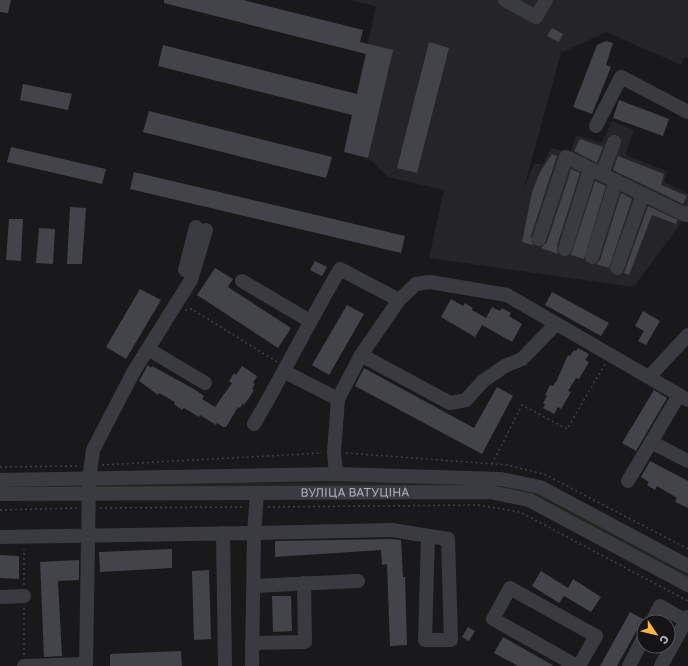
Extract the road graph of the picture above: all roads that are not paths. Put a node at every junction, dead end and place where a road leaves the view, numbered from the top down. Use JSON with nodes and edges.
{"nodes":[{"id":1,"x":506,"y":0,"type":"edge"},
{"id":2,"x":546,"y":0,"type":"edge"},
{"id":3,"x":688,"y":112,"type":"edge"},
{"id":4,"x":596,"y":126,"type":"dead end"},
{"id":5,"x":614,"y":142,"type":"dead end"},
{"id":6,"x":596,"y":172,"type":"junction"},
{"id":7,"x":616,"y":181,"type":"junction"},
{"id":8,"x":643,"y":194,"type":"junction"},
{"id":9,"x":688,"y":213,"type":"edge"},
{"id":10,"x":201,"y":229,"type":"dead end"},
{"id":11,"x":539,"y":239,"type":"dead end"},
{"id":12,"x":565,"y":249,"type":"dead end"},
{"id":13,"x":592,"y":257,"type":"dead end"},
{"id":14,"x":618,"y":268,"type":"dead end"},
{"id":15,"x":242,"y":280,"type":"dead end"},
{"id":16,"x":399,"y":300,"type":"junction"},
{"id":17,"x":310,"y":321,"type":"junction"},
{"id":18,"x":556,"y":324,"type":"junction"},
{"id":19,"x":688,"y":335,"type":"edge"},
{"id":20,"x":148,"y":350,"type":"junction"},
{"id":21,"x":362,"y":355,"type":"junction"},
{"id":22,"x":286,"y":369,"type":"junction"},
{"id":23,"x":649,"y":377,"type":"junction"},
{"id":24,"x":205,"y":383,"type":"dead end"},
{"id":25,"x":684,"y":397,"type":"edge"},
{"id":26,"x":338,"y":399,"type":"junction"},
{"id":27,"x":254,"y":424,"type":"dead end"},
{"id":28,"x":651,"y":442,"type":"junction"},
{"id":29,"x":688,"y":461,"type":"edge"},
{"id":30,"x":336,"y":474,"type":"junction"},
{"id":31,"x":0,"y":480,"type":"edge"},
{"id":32,"x":89,"y":480,"type":"junction"},
{"id":33,"x":628,"y":481,"type":"dead end"},
{"id":34,"x":257,"y":493,"type":"junction"},
{"id":35,"x":0,"y":494,"type":"edge"},
{"id":36,"x":89,"y":494,"type":"junction"},
{"id":37,"x":223,"y":533,"type":"junction"},
{"id":38,"x":254,"y":533,"type":"junction"},
{"id":39,"x":88,"y":536,"type":"junction"},
{"id":40,"x":428,"y":536,"type":"junction"},
{"id":41,"x":0,"y":537,"type":"edge"},
{"id":42,"x":688,"y":566,"type":"edge"},
{"id":43,"x":358,"y":581,"type":"dead end"},
{"id":44,"x":304,"y":584,"type":"junction"},
{"id":45,"x":688,"y":585,"type":"edge"},
{"id":46,"x":254,"y":586,"type":"junction"},
{"id":47,"x":24,"y":596,"type":"dead end"},
{"id":48,"x":0,"y":597,"type":"edge"},
{"id":49,"x":656,"y":614,"type":"edge"},
{"id":50,"x":675,"y":614,"type":"edge"},
{"id":51,"x":676,"y":614,"type":"edge"},
{"id":52,"x":687,"y":620,"type":"edge"},
{"id":53,"x":252,"y":643,"type":"junction"},
{"id":54,"x":636,"y":652,"type":"edge"},
{"id":55,"x":86,"y":665,"type":"edge"},
{"id":56,"x":24,"y":666,"type":"edge"},
{"id":57,"x":225,"y":666,"type":"edge"},
{"id":58,"x":252,"y":666,"type":"edge"},
{"id":59,"x":578,"y":666,"type":"edge"},
{"id":60,"x":629,"y":666,"type":"edge"},
{"id":61,"x":661,"y":666,"type":"edge"}],
"edges":[{"from":1,"to":2,"type":"street"},
{"from":3,"to":4,"type":"street"},
{"from":5,"to":6,"type":"street"},
{"from":6,"to":7,"type":"street"},
{"from":6,"to":11,"type":"street"},
{"from":6,"to":12,"type":"street"},
{"from":7,"to":8,"type":"street"},
{"from":7,"to":13,"type":"street"},
{"from":8,"to":9,"type":"street"},
{"from":8,"to":14,"type":"street"},
{"from":10,"to":20,"type":"street"},
{"from":15,"to":17,"type":"street"},
{"from":16,"to":17,"type":"street"},
{"from":16,"to":18,"type":"street"},
{"from":16,"to":21,"type":"street"},
{"from":17,"to":22,"type":"street"},
{"from":18,"to":21,"type":"street"},
{"from":18,"to":23,"type":"street"},
{"from":19,"to":23,"type":"street"},
{"from":20,"to":24,"type":"street"},
{"from":20,"to":32,"type":"street"},
{"from":21,"to":26,"type":"street"},
{"from":22,"to":26,"type":"street"},
{"from":22,"to":27,"type":"street"},
{"from":23,"to":25,"type":"street"},
{"from":25,"to":28,"type":"street"},
{"from":26,"to":30,"type":"street"},
{"from":28,"to":29,"type":"street"},
{"from":28,"to":33,"type":"street"},
{"from":30,"to":32,"type":"street","name":"ВУЛІЦА ВАТУЦІНА"},
{"from":30,"to":42,"type":"street","name":"ВУЛІЦА ВАТУЦІНА"},
{"from":31,"to":32,"type":"street","name":"ВУЛІЦА ВАТУЦІНА"},
{"from":32,"to":36,"type":"street"},
{"from":34,"to":36,"type":"street","name":"ВУЛІЦА ВАТУЦІНА"},
{"from":34,"to":38,"type":"street"},
{"from":34,"to":45,"type":"street","name":"ВУЛІЦА ВАТУЦІНА"},
{"from":35,"to":36,"type":"street","name":"ВУЛІЦА ВАТУЦІНА"},
{"from":36,"to":39,"type":"street"},
{"from":37,"to":38,"type":"street"},
{"from":37,"to":39,"type":"street"},
{"from":37,"to":57,"type":"street"},
{"from":38,"to":40,"type":"street"},
{"from":38,"to":46,"type":"street"},
{"from":39,"to":41,"type":"street"},
{"from":39,"to":55,"type":"street"},
{"from":40,"to":40,"type":"street"},
{"from":43,"to":44,"type":"street"},
{"from":44,"to":46,"type":"street"},
{"from":44,"to":53,"type":"street"},
{"from":46,"to":53,"type":"street"},
{"from":47,"to":48,"type":"street"},
{"from":49,"to":50,"type":"street"},
{"from":51,"to":52,"type":"street"},
{"from":52,"to":61,"type":"street"},
{"from":53,"to":58,"type":"street"},
{"from":54,"to":60,"type":"street"},
{"from":55,"to":56,"type":"street"},
{"from":59,"to":59,"type":"street"}]}
